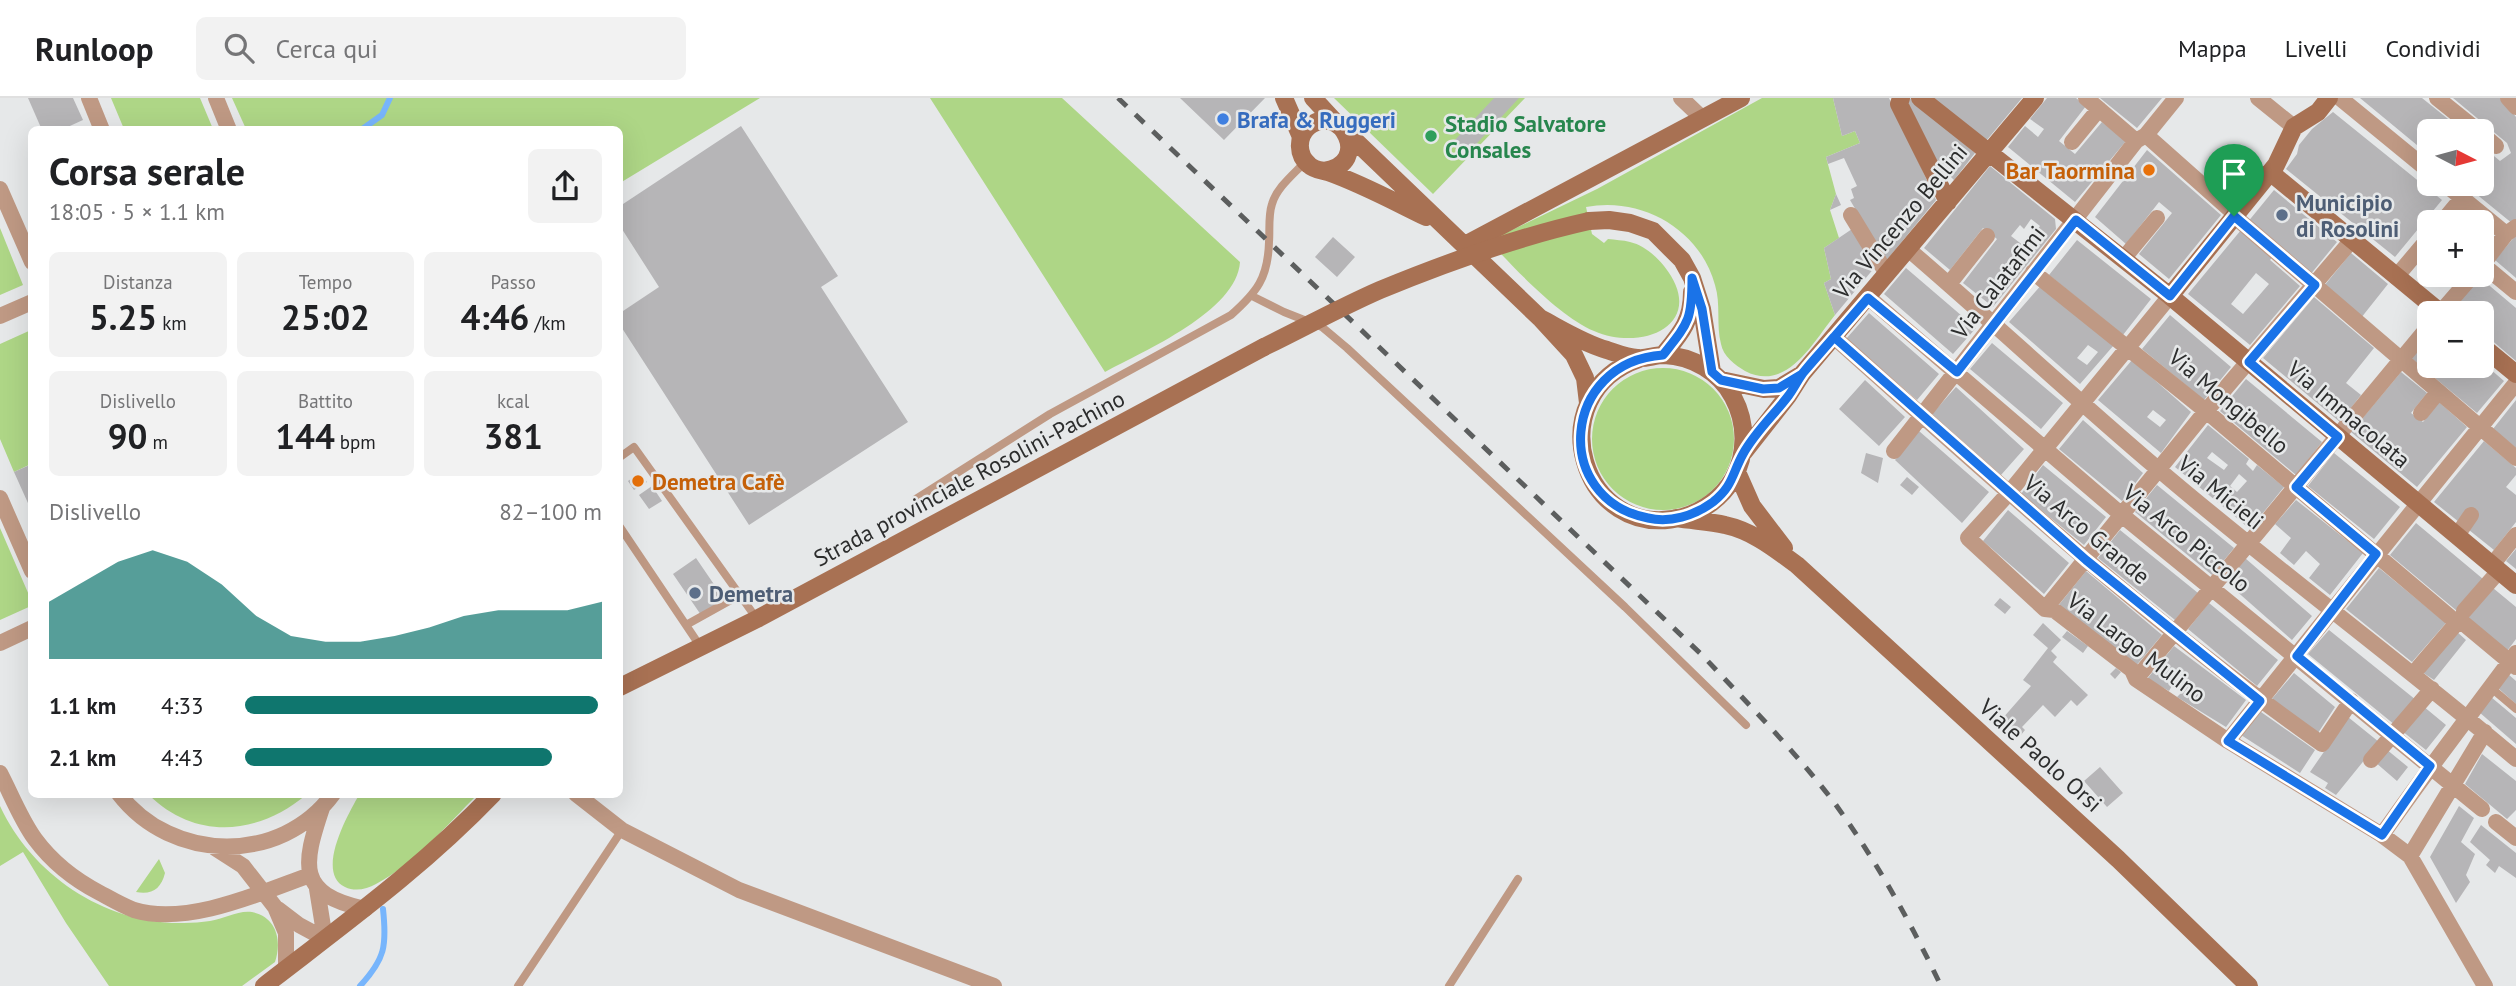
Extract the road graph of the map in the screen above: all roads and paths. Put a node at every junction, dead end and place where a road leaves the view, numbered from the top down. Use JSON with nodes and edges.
{"nodes":[{"id":1,"x":89,"y":98,"type":"edge"},
{"id":2,"x":216,"y":98,"type":"edge"},
{"id":3,"x":1284,"y":98,"type":"edge"},
{"id":4,"x":1313,"y":98,"type":"edge"},
{"id":5,"x":1681,"y":98,"type":"edge"},
{"id":6,"x":1741,"y":98,"type":"edge"},
{"id":7,"x":1901,"y":98,"type":"edge"},
{"id":8,"x":1920,"y":98,"type":"edge"},
{"id":9,"x":2035,"y":98,"type":"edge"},
{"id":10,"x":2176,"y":98,"type":"edge"},
{"id":11,"x":2258,"y":98,"type":"edge"},
{"id":12,"x":2437,"y":98,"type":"edge"},
{"id":13,"x":2338,"y":99,"type":"edge"},
{"id":14,"x":2093,"y":103,"type":"edge"},
{"id":15,"x":1702,"y":118,"type":"junction"},
{"id":16,"x":2463,"y":119,"type":"edge"},
{"id":17,"x":100,"y":126,"type":"edge"},
{"id":18,"x":227,"y":126,"type":"edge"},
{"id":19,"x":2294,"y":127,"type":"junction"},
{"id":20,"x":1342,"y":128,"type":"junction"},
{"id":21,"x":1301,"y":138,"type":"junction"},
{"id":22,"x":2141,"y":138,"type":"junction"},
{"id":23,"x":2072,"y":142,"type":"dead end"},
{"id":24,"x":1988,"y":154,"type":"junction"},
{"id":25,"x":1305,"y":162,"type":"junction"},
{"id":26,"x":2417,"y":162,"type":"edge"},
{"id":27,"x":1324,"y":171,"type":"junction"},
{"id":28,"x":2275,"y":176,"type":"junction"},
{"id":29,"x":0,"y":189,"type":"edge"},
{"id":30,"x":2460,"y":196,"type":"edge"},
{"id":31,"x":2462,"y":198,"type":"junction"},
{"id":32,"x":1948,"y":201,"type":"junction"},
{"id":33,"x":2452,"y":210,"type":"edge"},
{"id":34,"x":1851,"y":215,"type":"dead end"},
{"id":35,"x":2233,"y":217,"type":"junction"},
{"id":36,"x":2157,"y":218,"type":"dead end"},
{"id":37,"x":2076,"y":220,"type":"junction"},
{"id":38,"x":1444,"y":226,"type":"junction"},
{"id":39,"x":2511,"y":231,"type":"edge"},
{"id":40,"x":1987,"y":236,"type":"dead end"},
{"id":41,"x":2352,"y":240,"type":"junction"},
{"id":42,"x":1465,"y":245,"type":"junction"},
{"id":43,"x":1908,"y":249,"type":"junction"},
{"id":44,"x":2417,"y":249,"type":"edge"},
{"id":45,"x":2494,"y":250,"type":"edge"},
{"id":46,"x":28,"y":253,"type":"edge"},
{"id":47,"x":2123,"y":259,"type":"junction"},
{"id":48,"x":2033,"y":272,"type":"junction"},
{"id":49,"x":2391,"y":272,"type":"junction"},
{"id":50,"x":1887,"y":274,"type":"junction"},
{"id":51,"x":2494,"y":274,"type":"edge"},
{"id":52,"x":1692,"y":278,"type":"junction"},
{"id":53,"x":1949,"y":284,"type":"junction"},
{"id":54,"x":2315,"y":285,"type":"junction"},
{"id":55,"x":2463,"y":287,"type":"edge"},
{"id":56,"x":2516,"y":292,"type":"edge"},
{"id":57,"x":1252,"y":296,"type":"junction"},
{"id":58,"x":2170,"y":296,"type":"junction"},
{"id":59,"x":1868,"y":298,"type":"junction"},
{"id":60,"x":2426,"y":301,"type":"edge"},
{"id":61,"x":2450,"y":301,"type":"edge"},
{"id":62,"x":28,"y":304,"type":"edge"},
{"id":63,"x":0,"y":316,"type":"edge"},
{"id":64,"x":1540,"y":318,"type":"junction"},
{"id":65,"x":1995,"y":324,"type":"junction"},
{"id":66,"x":1834,"y":337,"type":"junction"},
{"id":67,"x":2417,"y":340,"type":"edge"},
{"id":68,"x":2128,"y":346,"type":"junction"},
{"id":69,"x":1663,"y":355,"type":"junction"},
{"id":70,"x":2494,"y":356,"type":"edge"},
{"id":71,"x":1639,"y":359,"type":"junction"},
{"id":72,"x":2400,"y":361,"type":"junction"},
{"id":73,"x":2249,"y":362,"type":"junction"},
{"id":74,"x":1957,"y":372,"type":"junction"},
{"id":75,"x":1802,"y":374,"type":"junction"},
{"id":76,"x":2516,"y":374,"type":"edge"},
{"id":77,"x":1716,"y":376,"type":"junction"},
{"id":78,"x":2516,"y":383,"type":"edge"},
{"id":79,"x":2438,"y":392,"type":"junction"},
{"id":80,"x":1588,"y":402,"type":"junction"},
{"id":81,"x":2083,"y":404,"type":"junction"},
{"id":82,"x":2206,"y":411,"type":"junction"},
{"id":83,"x":2421,"y":413,"type":"dead end"},
{"id":84,"x":1921,"y":415,"type":"junction"},
{"id":85,"x":2480,"y":427,"type":"junction"},
{"id":86,"x":2338,"y":437,"type":"junction"},
{"id":87,"x":2044,"y":449,"type":"junction"},
{"id":88,"x":1894,"y":450,"type":"dead end"},
{"id":89,"x":623,"y":455,"type":"edge"},
{"id":90,"x":2516,"y":458,"type":"edge"},
{"id":91,"x":1739,"y":463,"type":"junction"},
{"id":92,"x":2159,"y":470,"type":"junction"},
{"id":93,"x":2296,"y":487,"type":"junction"},
{"id":94,"x":2008,"y":494,"type":"junction"},
{"id":95,"x":0,"y":498,"type":"edge"},
{"id":96,"x":916,"y":499,"type":"dead end"},
{"id":97,"x":2419,"y":504,"type":"junction"},
{"id":98,"x":2471,"y":515,"type":"dead end"},
{"id":99,"x":2123,"y":516,"type":"junction"},
{"id":100,"x":1676,"y":519,"type":"junction"},
{"id":101,"x":623,"y":531,"type":"edge"},
{"id":102,"x":2458,"y":534,"type":"junction"},
{"id":103,"x":2516,"y":535,"type":"edge"},
{"id":104,"x":2248,"y":543,"type":"junction"},
{"id":105,"x":2376,"y":554,"type":"junction"},
{"id":106,"x":2086,"y":560,"type":"junction"},
{"id":107,"x":28,"y":562,"type":"edge"},
{"id":108,"x":1797,"y":565,"type":"junction"},
{"id":109,"x":2495,"y":568,"type":"junction"},
{"id":110,"x":2516,"y":585,"type":"edge"},
{"id":111,"x":2213,"y":588,"type":"junction"},
{"id":112,"x":740,"y":595,"type":"junction"},
{"id":113,"x":2045,"y":609,"type":"junction"},
{"id":114,"x":2332,"y":611,"type":"junction"},
{"id":115,"x":757,"y":619,"type":"junction"},
{"id":116,"x":2462,"y":622,"type":"junction"},
{"id":117,"x":687,"y":625,"type":"junction"},
{"id":118,"x":28,"y":630,"type":"edge"},
{"id":119,"x":2176,"y":632,"type":"junction"},
{"id":120,"x":0,"y":643,"type":"edge"},
{"id":121,"x":701,"y":646,"type":"junction"},
{"id":122,"x":2297,"y":656,"type":"junction"},
{"id":123,"x":2514,"y":661,"type":"edge"},
{"id":124,"x":2419,"y":667,"type":"dead end"},
{"id":125,"x":2136,"y":679,"type":"junction"},
{"id":126,"x":623,"y":685,"type":"edge"},
{"id":127,"x":2490,"y":687,"type":"junction"},
{"id":128,"x":2432,"y":689,"type":"junction"},
{"id":129,"x":2260,"y":701,"type":"junction"},
{"id":130,"x":2351,"y":701,"type":"junction"},
{"id":131,"x":2516,"y":709,"type":"edge"},
{"id":132,"x":2469,"y":718,"type":"junction"},
{"id":133,"x":1746,"y":725,"type":"dead end"},
{"id":134,"x":2485,"y":732,"type":"junction"},
{"id":135,"x":2392,"y":736,"type":"junction"},
{"id":136,"x":2228,"y":741,"type":"junction"},
{"id":137,"x":2516,"y":758,"type":"edge"},
{"id":138,"x":2371,"y":760,"type":"dead end"},
{"id":139,"x":2430,"y":766,"type":"junction"},
{"id":140,"x":0,"y":773,"type":"edge"},
{"id":141,"x":2452,"y":786,"type":"junction"},
{"id":142,"x":123,"y":798,"type":"edge"},
{"id":143,"x":489,"y":798,"type":"edge"},
{"id":144,"x":581,"y":798,"type":"edge"},
{"id":145,"x":328,"y":801,"type":"edge"},
{"id":146,"x":2482,"y":809,"type":"dead end"},
{"id":147,"x":2496,"y":822,"type":"dead end"},
{"id":148,"x":622,"y":830,"type":"junction"},
{"id":149,"x":2382,"y":835,"type":"junction"},
{"id":150,"x":2515,"y":836,"type":"edge"},
{"id":151,"x":213,"y":847,"type":"junction"},
{"id":152,"x":2410,"y":856,"type":"junction"},
{"id":153,"x":1518,"y":879,"type":"dead end"},
{"id":154,"x":314,"y":882,"type":"junction"},
{"id":155,"x":262,"y":892,"type":"junction"},
{"id":156,"x":275,"y":907,"type":"junction"},
{"id":157,"x":365,"y":909,"type":"junction"},
{"id":158,"x":326,"y":939,"type":"junction"},
{"id":159,"x":286,"y":969,"type":"junction"},
{"id":160,"x":264,"y":986,"type":"edge"},
{"id":161,"x":519,"y":986,"type":"edge"},
{"id":162,"x":994,"y":986,"type":"edge"},
{"id":163,"x":1448,"y":986,"type":"edge"},
{"id":164,"x":2249,"y":986,"type":"edge"},
{"id":165,"x":2486,"y":986,"type":"edge"}],
"edges":[{"from":1,"to":17,"type":"street"},
{"from":2,"to":18,"type":"street"},
{"from":3,"to":21,"type":"main road"},
{"from":4,"to":20,"type":"main road"},
{"from":5,"to":15,"type":"street"},
{"from":6,"to":15,"type":"main road"},
{"from":7,"to":32,"type":"main road"},
{"from":8,"to":24,"type":"main road","name":"Via Immacolata"},
{"from":9,"to":24,"type":"main road","name":"Via Vincenzo Bellini"},
{"from":10,"to":22,"type":"street","name":"Via Calatafimi"},
{"from":11,"to":19,"type":"street"},
{"from":12,"to":16,"type":"street"},
{"from":13,"to":19,"type":"main road"},
{"from":13,"to":26,"type":"street"},
{"from":14,"to":22,"type":"street"},
{"from":14,"to":23,"type":"street"},
{"from":15,"to":42,"type":"main road"},
{"from":19,"to":28,"type":"main road"},
{"from":20,"to":21,"type":"main road"},
{"from":20,"to":27,"type":"main road"},
{"from":20,"to":38,"type":"main road"},
{"from":21,"to":25,"type":"main road"},
{"from":22,"to":35,"type":"street"},
{"from":22,"to":37,"type":"street","name":"Via Calatafimi"},
{"from":24,"to":32,"type":"main road","name":"Via Vincenzo Bellini"},
{"from":24,"to":37,"type":"main road","name":"Via Immacolata"},
{"from":25,"to":27,"type":"main road"},
{"from":25,"to":57,"type":"lane"},
{"from":27,"to":38,"type":"main road"},
{"from":28,"to":35,"type":"main road"},
{"from":28,"to":41,"type":"main road"},
{"from":29,"to":46,"type":"street"},
{"from":30,"to":31,"type":"street"},
{"from":31,"to":33,"type":"street"},
{"from":31,"to":39,"type":"street"},
{"from":32,"to":43,"type":"main road","name":"Via Vincenzo Bellini"},
{"from":34,"to":50,"type":"street"},
{"from":35,"to":54,"type":"street"},
{"from":35,"to":58,"type":"main road"},
{"from":36,"to":47,"type":"street"},
{"from":37,"to":47,"type":"main road","name":"Via Immacolata"},
{"from":37,"to":48,"type":"street","name":"Via Calatafimi"},
{"from":38,"to":42,"type":"main road"},
{"from":39,"to":45,"type":"street"},
{"from":40,"to":53,"type":"street"},
{"from":41,"to":49,"type":"main road"},
{"from":41,"to":54,"type":"street"},
{"from":42,"to":64,"type":"main road"},
{"from":43,"to":50,"type":"main road","name":"Via Vincenzo Bellini"},
{"from":43,"to":53,"type":"street","name":"Via Micieli"},
{"from":44,"to":49,"type":"street"},
{"from":47,"to":58,"type":"main road","name":"Via Immacolata"},
{"from":48,"to":65,"type":"street","name":"Via Calatafimi"},
{"from":48,"to":68,"type":"street","name":"Via Mongibello"},
{"from":49,"to":60,"type":"main road"},
{"from":50,"to":59,"type":"main road","name":"Via Vincenzo Bellini"},
{"from":51,"to":56,"type":"street"},
{"from":52,"to":69,"type":"main road"},
{"from":52,"to":77,"type":"main road","name":"Strada provinciale Rosolini-Pachino"},
{"from":52,"to":115,"type":"main road","name":"Strada provinciale Rosolini-Pachino","bridge":true},
{"from":53,"to":65,"type":"street","name":"Via Micieli"},
{"from":54,"to":72,"type":"street"},
{"from":54,"to":73,"type":"street"},
{"from":55,"to":61,"type":"street"},
{"from":57,"to":96,"type":"lane"},
{"from":57,"to":133,"type":"lane"},
{"from":58,"to":68,"type":"street"},
{"from":58,"to":73,"type":"main road","name":"Via Immacolata"},
{"from":59,"to":66,"type":"main road","name":"Via Vincenzo Bellini"},
{"from":59,"to":74,"type":"street","name":"Via Arco Piccolo"},
{"from":62,"to":63,"type":"street"},
{"from":64,"to":71,"type":"main road"},
{"from":64,"to":80,"type":"main road"},
{"from":65,"to":74,"type":"street","name":"Via Calatafimi"},
{"from":65,"to":81,"type":"street","name":"Via Micieli"},
{"from":66,"to":75,"type":"main road","name":"Via Vincenzo Bellini"},
{"from":66,"to":84,"type":"street","name":"Via Arco Grande"},
{"from":67,"to":72,"type":"street"},
{"from":68,"to":81,"type":"street"},
{"from":68,"to":82,"type":"street","name":"Via Mongibello"},
{"from":69,"to":71,"type":"main road"},
{"from":69,"to":77,"type":"main road"},
{"from":70,"to":76,"type":"main road"},
{"from":71,"to":80,"type":"main road"},
{"from":72,"to":79,"type":"street"},
{"from":72,"to":86,"type":"street"},
{"from":73,"to":82,"type":"street"},
{"from":73,"to":86,"type":"main road","name":"Via Immacolata"},
{"from":74,"to":84,"type":"street","name":"Via Calatafimi"},
{"from":74,"to":87,"type":"street","name":"Via Arco Piccolo"},
{"from":75,"to":77,"type":"main road"},
{"from":75,"to":91,"type":"main road","name":"Via Vincenzo Bellini"},
{"from":77,"to":91,"type":"main road"},
{"from":78,"to":85,"type":"street"},
{"from":79,"to":83,"type":"street"},
{"from":79,"to":85,"type":"street"},
{"from":80,"to":100,"type":"main road"},
{"from":81,"to":87,"type":"street"},
{"from":81,"to":92,"type":"street","name":"Via Micieli"},
{"from":82,"to":92,"type":"street"},
{"from":82,"to":93,"type":"street","name":"Via Mongibello"},
{"from":84,"to":88,"type":"street","name":"Via Calatafimi"},
{"from":84,"to":94,"type":"street","name":"Via Arco Grande"},
{"from":85,"to":90,"type":"street"},
{"from":85,"to":97,"type":"street"},
{"from":86,"to":93,"type":"street"},
{"from":86,"to":97,"type":"main road","name":"Via Immacolata"},
{"from":87,"to":94,"type":"street"},
{"from":87,"to":99,"type":"street","name":"Via Arco Piccolo"},
{"from":89,"to":112,"type":"lane"},
{"from":91,"to":100,"type":"main road"},
{"from":91,"to":108,"type":"main road"},
{"from":92,"to":99,"type":"street"},
{"from":92,"to":104,"type":"street","name":"Via Micieli"},
{"from":93,"to":104,"type":"street"},
{"from":93,"to":105,"type":"street","name":"Via Mongibello"},
{"from":94,"to":106,"type":"street","name":"Via Arco Grande"},
{"from":94,"to":113,"type":"street","name":"Via Largo Mulino"},
{"from":95,"to":107,"type":"street"},
{"from":97,"to":102,"type":"main road","name":"Via Immacolata"},
{"from":97,"to":105,"type":"street"},
{"from":98,"to":102,"type":"street"},
{"from":99,"to":106,"type":"street"},
{"from":99,"to":111,"type":"street","name":"Via Arco Piccolo"},
{"from":100,"to":108,"type":"main road"},
{"from":101,"to":117,"type":"lane"},
{"from":102,"to":109,"type":"main road","name":"Via Immacolata"},
{"from":103,"to":109,"type":"street"},
{"from":104,"to":111,"type":"street"},
{"from":104,"to":114,"type":"street","name":"Via Micieli"},
{"from":105,"to":114,"type":"street"},
{"from":105,"to":116,"type":"street","name":"Via Mongibello"},
{"from":106,"to":113,"type":"street"},
{"from":106,"to":119,"type":"street","name":"Via Arco Grande"},
{"from":108,"to":164,"type":"main road","name":"Viale Paolo Orsi"},
{"from":109,"to":110,"type":"main road","name":"Via Immacolata"},
{"from":109,"to":116,"type":"street"},
{"from":111,"to":119,"type":"street"},
{"from":111,"to":122,"type":"street","name":"Via Arco Piccolo"},
{"from":112,"to":115,"type":"lane"},
{"from":112,"to":117,"type":"lane"},
{"from":113,"to":125,"type":"street","name":"Via Largo Mulino"},
{"from":114,"to":122,"type":"street"},
{"from":114,"to":128,"type":"street","name":"Via Micieli"},
{"from":115,"to":121,"type":"main road","name":"Strada provinciale Rosolini-Pachino"},
{"from":116,"to":123,"type":"street","name":"Via Mongibello"},
{"from":116,"to":124,"type":"street"},
{"from":117,"to":121,"type":"lane"},
{"from":118,"to":120,"type":"street"},
{"from":119,"to":125,"type":"street"},
{"from":119,"to":129,"type":"street","name":"Via Arco Grande"},
{"from":121,"to":126,"type":"main road","name":"Strada provinciale Rosolini-Pachino"},
{"from":122,"to":129,"type":"street"},
{"from":122,"to":130,"type":"street","name":"Via Arco Piccolo"},
{"from":123,"to":127,"type":"street"},
{"from":125,"to":136,"type":"street","name":"Via Largo Mulino"},
{"from":127,"to":131,"type":"lane"},
{"from":127,"to":132,"type":"street"},
{"from":128,"to":132,"type":"street","name":"Via Micieli"},
{"from":128,"to":135,"type":"street"},
{"from":129,"to":130,"type":"street","name":"Via Arco Grande"},
{"from":129,"to":136,"type":"street"},
{"from":130,"to":135,"type":"street","name":"Via Arco Piccolo"},
{"from":132,"to":134,"type":"street","name":"Via Micieli"},
{"from":132,"to":139,"type":"street"},
{"from":134,"to":137,"type":"street","name":"Via Micieli"},
{"from":134,"to":141,"type":"street"},
{"from":135,"to":138,"type":"street"},
{"from":135,"to":139,"type":"street","name":"Via Arco Piccolo"},
{"from":136,"to":149,"type":"street","name":"Via Largo Mulino"},
{"from":139,"to":141,"type":"street","name":"Via Arco Piccolo"},
{"from":139,"to":149,"type":"street"},
{"from":140,"to":155,"type":"street"},
{"from":141,"to":146,"type":"street","name":"Via Arco Piccolo"},
{"from":141,"to":152,"type":"street"},
{"from":142,"to":151,"type":"street"},
{"from":143,"to":157,"type":"main road"},
{"from":144,"to":148,"type":"street"},
{"from":145,"to":151,"type":"street"},
{"from":145,"to":154,"type":"street"},
{"from":147,"to":150,"type":"street"},
{"from":148,"to":161,"type":"lane"},
{"from":148,"to":162,"type":"street"},
{"from":149,"to":152,"type":"street","name":"Via Largo Mulino"},
{"from":151,"to":155,"type":"street"},
{"from":152,"to":165,"type":"street","name":"Via Largo Mulino"},
{"from":153,"to":163,"type":"lane"},
{"from":154,"to":155,"type":"street"},
{"from":154,"to":157,"type":"street"},
{"from":154,"to":158,"type":"street"},
{"from":155,"to":156,"type":"street"},
{"from":156,"to":158,"type":"street"},
{"from":156,"to":159,"type":"street"},
{"from":157,"to":158,"type":"main road"},
{"from":158,"to":159,"type":"main road"},
{"from":159,"to":160,"type":"main road"}]}
